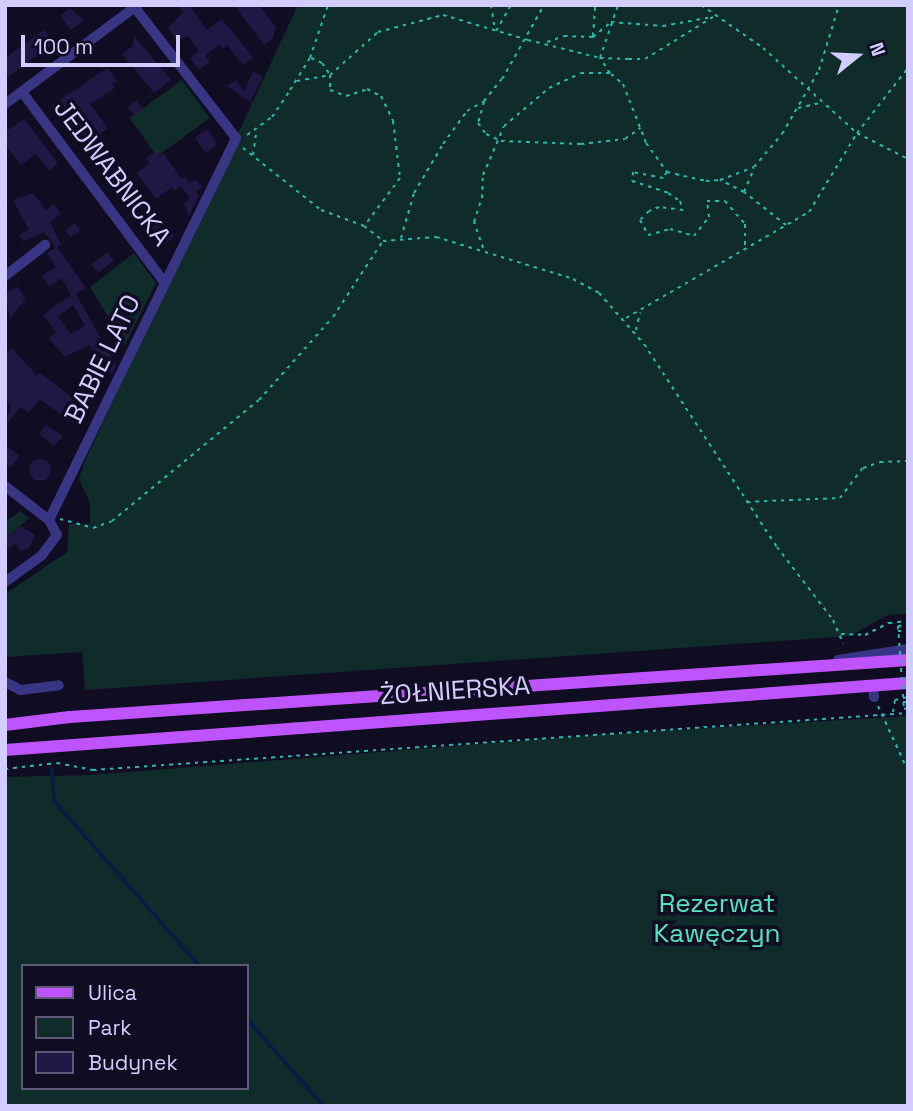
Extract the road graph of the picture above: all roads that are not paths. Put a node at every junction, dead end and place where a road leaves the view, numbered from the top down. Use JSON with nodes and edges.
{"nodes":[{"id":1,"x":136,"y":6,"type":"edge"},
{"id":2,"x":22,"y":92,"type":"junction"},
{"id":3,"x":5,"y":104,"type":"edge"},
{"id":4,"x":46,"y":245,"type":"dead end"},
{"id":5,"x":5,"y":276,"type":"edge"},
{"id":6,"x":165,"y":283,"type":"junction"},
{"id":7,"x":5,"y":486,"type":"edge"},
{"id":8,"x":49,"y":520,"type":"junction"},
{"id":9,"x":5,"y":582,"type":"edge"},
{"id":10,"x":908,"y":649,"type":"edge"},
{"id":11,"x":908,"y":660,"type":"edge"},
{"id":12,"x":785,"y":669,"type":"junction"},
{"id":13,"x":5,"y":682,"type":"edge"},
{"id":14,"x":908,"y":683,"type":"edge"},
{"id":15,"x":59,"y":685,"type":"dead end"},
{"id":16,"x":5,"y":725,"type":"edge"},
{"id":17,"x":5,"y":750,"type":"edge"}],
"edges":[{"from":1,"to":2,"type":"street"},
{"from":1,"to":6,"type":"street","name":"BABIE LATO"},
{"from":2,"to":3,"type":"street"},
{"from":2,"to":6,"type":"street","name":"JEDWABNICKA"},
{"from":4,"to":5,"type":"street"},
{"from":6,"to":8,"type":"street","name":"BABIE LATO"},
{"from":7,"to":8,"type":"street"},
{"from":8,"to":9,"type":"street","name":"BABIE LATO"},
{"from":10,"to":12,"type":"street"},
{"from":11,"to":12,"type":"main road","name":"ŻOŁNIERSKA"},
{"from":12,"to":16,"type":"main road","name":"ŻOŁNIERSKA"},
{"from":13,"to":15,"type":"street"},
{"from":14,"to":17,"type":"main road","name":"ŻOŁNIERSKA"}]}
